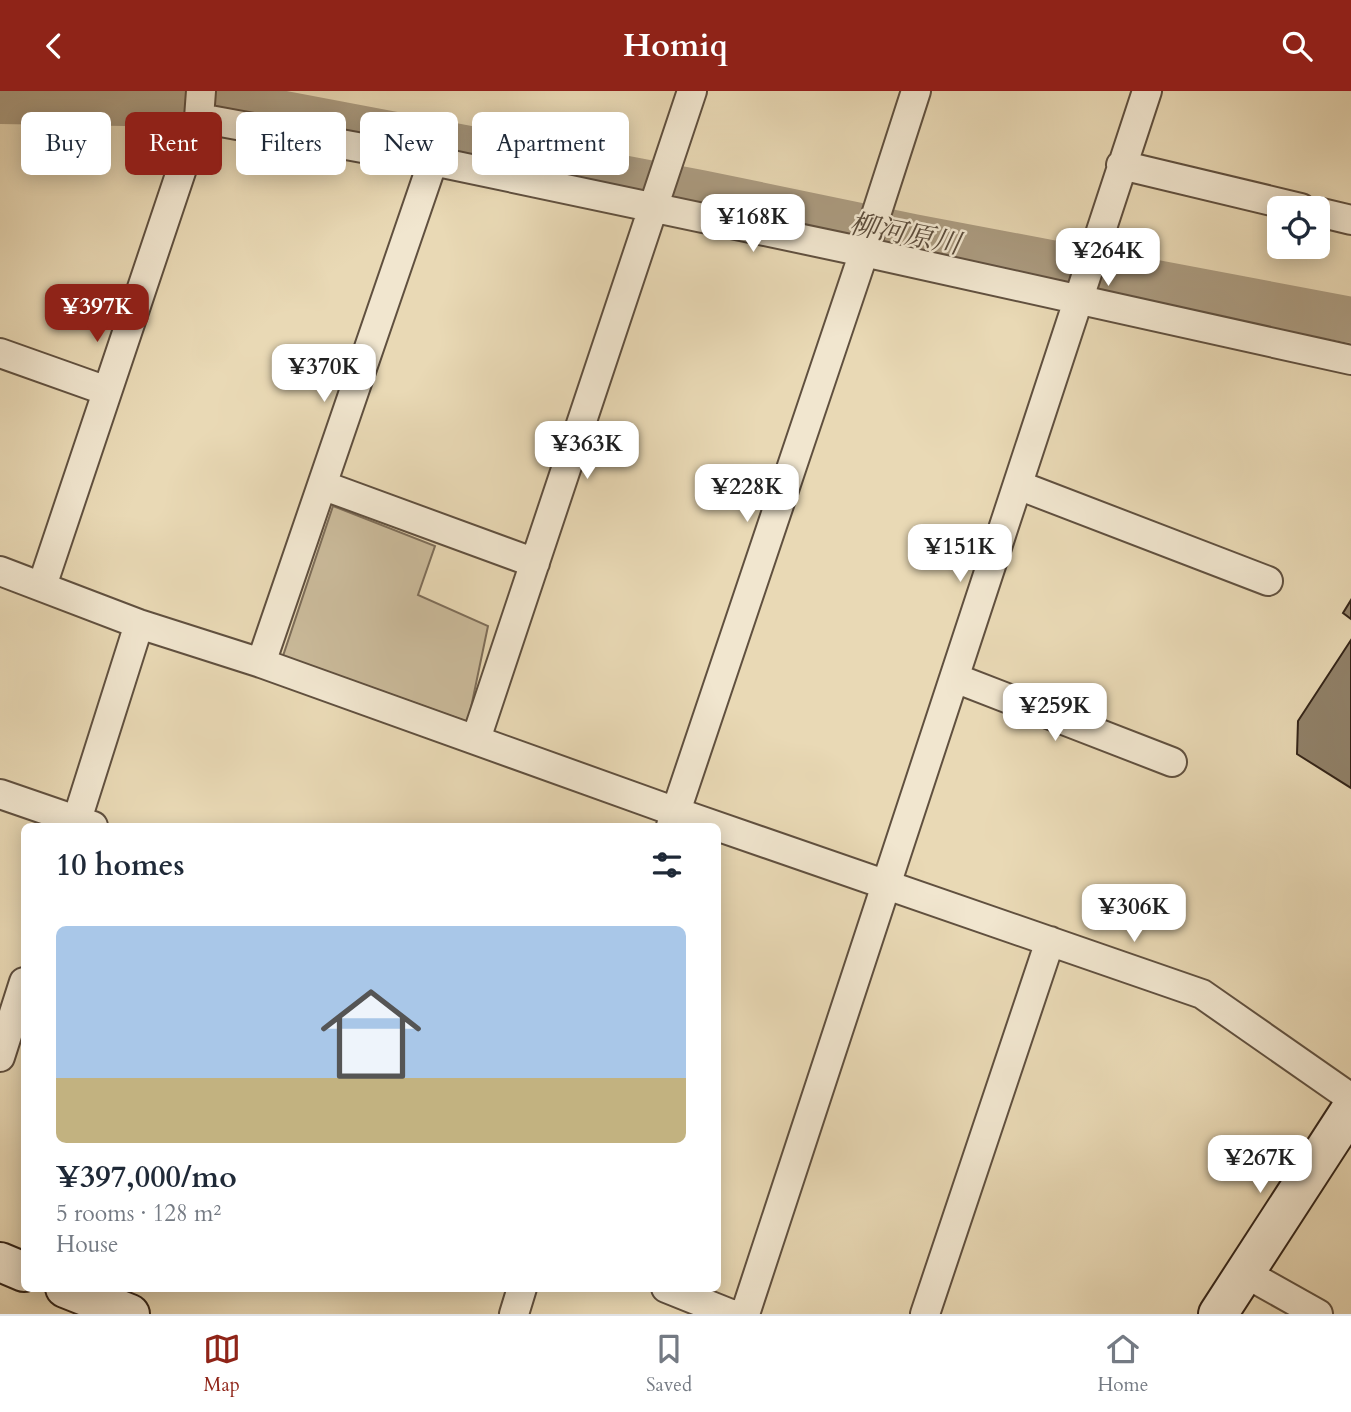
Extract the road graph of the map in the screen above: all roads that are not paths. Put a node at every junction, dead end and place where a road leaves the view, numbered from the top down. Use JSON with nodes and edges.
{"nodes":[{"id":1,"x":692,"y":91,"type":"edge"},
{"id":2,"x":916,"y":91,"type":"edge"},
{"id":3,"x":1147,"y":91,"type":"edge"},
{"id":4,"x":200,"y":104,"type":"edge"},
{"id":5,"x":360,"y":143,"type":"edge"},
{"id":6,"x":1121,"y":165,"type":"junction"},
{"id":7,"x":458,"y":166,"type":"edge"},
{"id":8,"x":428,"y":175,"type":"edge"},
{"id":9,"x":1267,"y":200,"type":"edge"},
{"id":10,"x":651,"y":208,"type":"junction"},
{"id":11,"x":1330,"y":215,"type":"edge"},
{"id":12,"x":1351,"y":220,"type":"edge"},
{"id":13,"x":864,"y":252,"type":"junction"},
{"id":14,"x":1079,"y":300,"type":"junction"},
{"id":15,"x":0,"y":353,"type":"edge"},
{"id":16,"x":1351,"y":360,"type":"edge"},
{"id":17,"x":107,"y":391,"type":"junction"},
{"id":18,"x":322,"y":485,"type":"junction"},
{"id":19,"x":1018,"y":485,"type":"junction"},
{"id":20,"x":535,"y":563,"type":"junction"},
{"id":21,"x":0,"y":571,"type":"edge"},
{"id":22,"x":1268,"y":581,"type":"dead end"},
{"id":23,"x":42,"y":586,"type":"junction"},
{"id":24,"x":139,"y":624,"type":"junction"},
{"id":25,"x":261,"y":663,"type":"junction"},
{"id":26,"x":955,"y":678,"type":"junction"},
{"id":27,"x":476,"y":739,"type":"junction"},
{"id":28,"x":1172,"y":762,"type":"dead end"},
{"id":29,"x":0,"y":794,"type":"edge"},
{"id":30,"x":673,"y":819,"type":"edge"},
{"id":31,"x":78,"y":823,"type":"edge"},
{"id":32,"x":81,"y":823,"type":"edge"},
{"id":33,"x":721,"y":834,"type":"edge"},
{"id":34,"x":887,"y":884,"type":"junction"},
{"id":35,"x":1050,"y":941,"type":"junction"},
{"id":36,"x":21,"y":992,"type":"edge"},
{"id":37,"x":11,"y":1027,"type":"edge"},
{"id":38,"x":0,"y":1057,"type":"edge"},
{"id":39,"x":1351,"y":1098,"type":"edge"},
{"id":40,"x":1351,"y":1109,"type":"edge"},
{"id":41,"x":0,"y":1262,"type":"edge"},
{"id":42,"x":21,"y":1271,"type":"edge"},
{"id":43,"x":1245,"y":1273,"type":"junction"},
{"id":44,"x":75,"y":1292,"type":"edge"},
{"id":45,"x":521,"y":1292,"type":"edge"},
{"id":46,"x":676,"y":1292,"type":"edge"},
{"id":47,"x":130,"y":1314,"type":"edge"},
{"id":48,"x":514,"y":1314,"type":"edge"},
{"id":49,"x":731,"y":1314,"type":"edge"},
{"id":50,"x":745,"y":1314,"type":"edge"},
{"id":51,"x":925,"y":1314,"type":"edge"},
{"id":52,"x":1217,"y":1314,"type":"edge"},
{"id":53,"x":1318,"y":1314,"type":"edge"}],
"edges":[{"from":1,"to":10,"type":"street"},
{"from":2,"to":13,"type":"street"},
{"from":3,"to":6,"type":"street"},
{"from":4,"to":5,"type":"street"},
{"from":4,"to":17,"type":"street"},
{"from":6,"to":9,"type":"street"},
{"from":6,"to":14,"type":"street"},
{"from":7,"to":10,"type":"street"},
{"from":8,"to":18,"type":"street"},
{"from":10,"to":13,"type":"street"},
{"from":10,"to":20,"type":"street"},
{"from":11,"to":12,"type":"street"},
{"from":13,"to":14,"type":"street"},
{"from":13,"to":30,"type":"street"},
{"from":14,"to":16,"type":"street"},
{"from":14,"to":19,"type":"street"},
{"from":15,"to":17,"type":"street"},
{"from":17,"to":23,"type":"street"},
{"from":18,"to":20,"type":"street"},
{"from":18,"to":25,"type":"street"},
{"from":19,"to":22,"type":"street"},
{"from":19,"to":26,"type":"street"},
{"from":20,"to":27,"type":"street"},
{"from":21,"to":23,"type":"street"},
{"from":23,"to":24,"type":"street"},
{"from":24,"to":25,"type":"street"},
{"from":24,"to":32,"type":"street"},
{"from":25,"to":27,"type":"street"},
{"from":26,"to":28,"type":"street"},
{"from":26,"to":34,"type":"street"},
{"from":27,"to":30,"type":"street"},
{"from":29,"to":31,"type":"street"},
{"from":33,"to":34,"type":"street"},
{"from":34,"to":35,"type":"street"},
{"from":34,"to":50,"type":"street"},
{"from":35,"to":39,"type":"street"},
{"from":35,"to":51,"type":"street"},
{"from":36,"to":37,"type":"street"},
{"from":37,"to":38,"type":"street"},
{"from":40,"to":43,"type":"main road"},
{"from":41,"to":42,"type":"main road"},
{"from":43,"to":52,"type":"main road"},
{"from":43,"to":53,"type":"street"},
{"from":44,"to":47,"type":"main road"},
{"from":45,"to":48,"type":"street"},
{"from":46,"to":49,"type":"street"}]}
